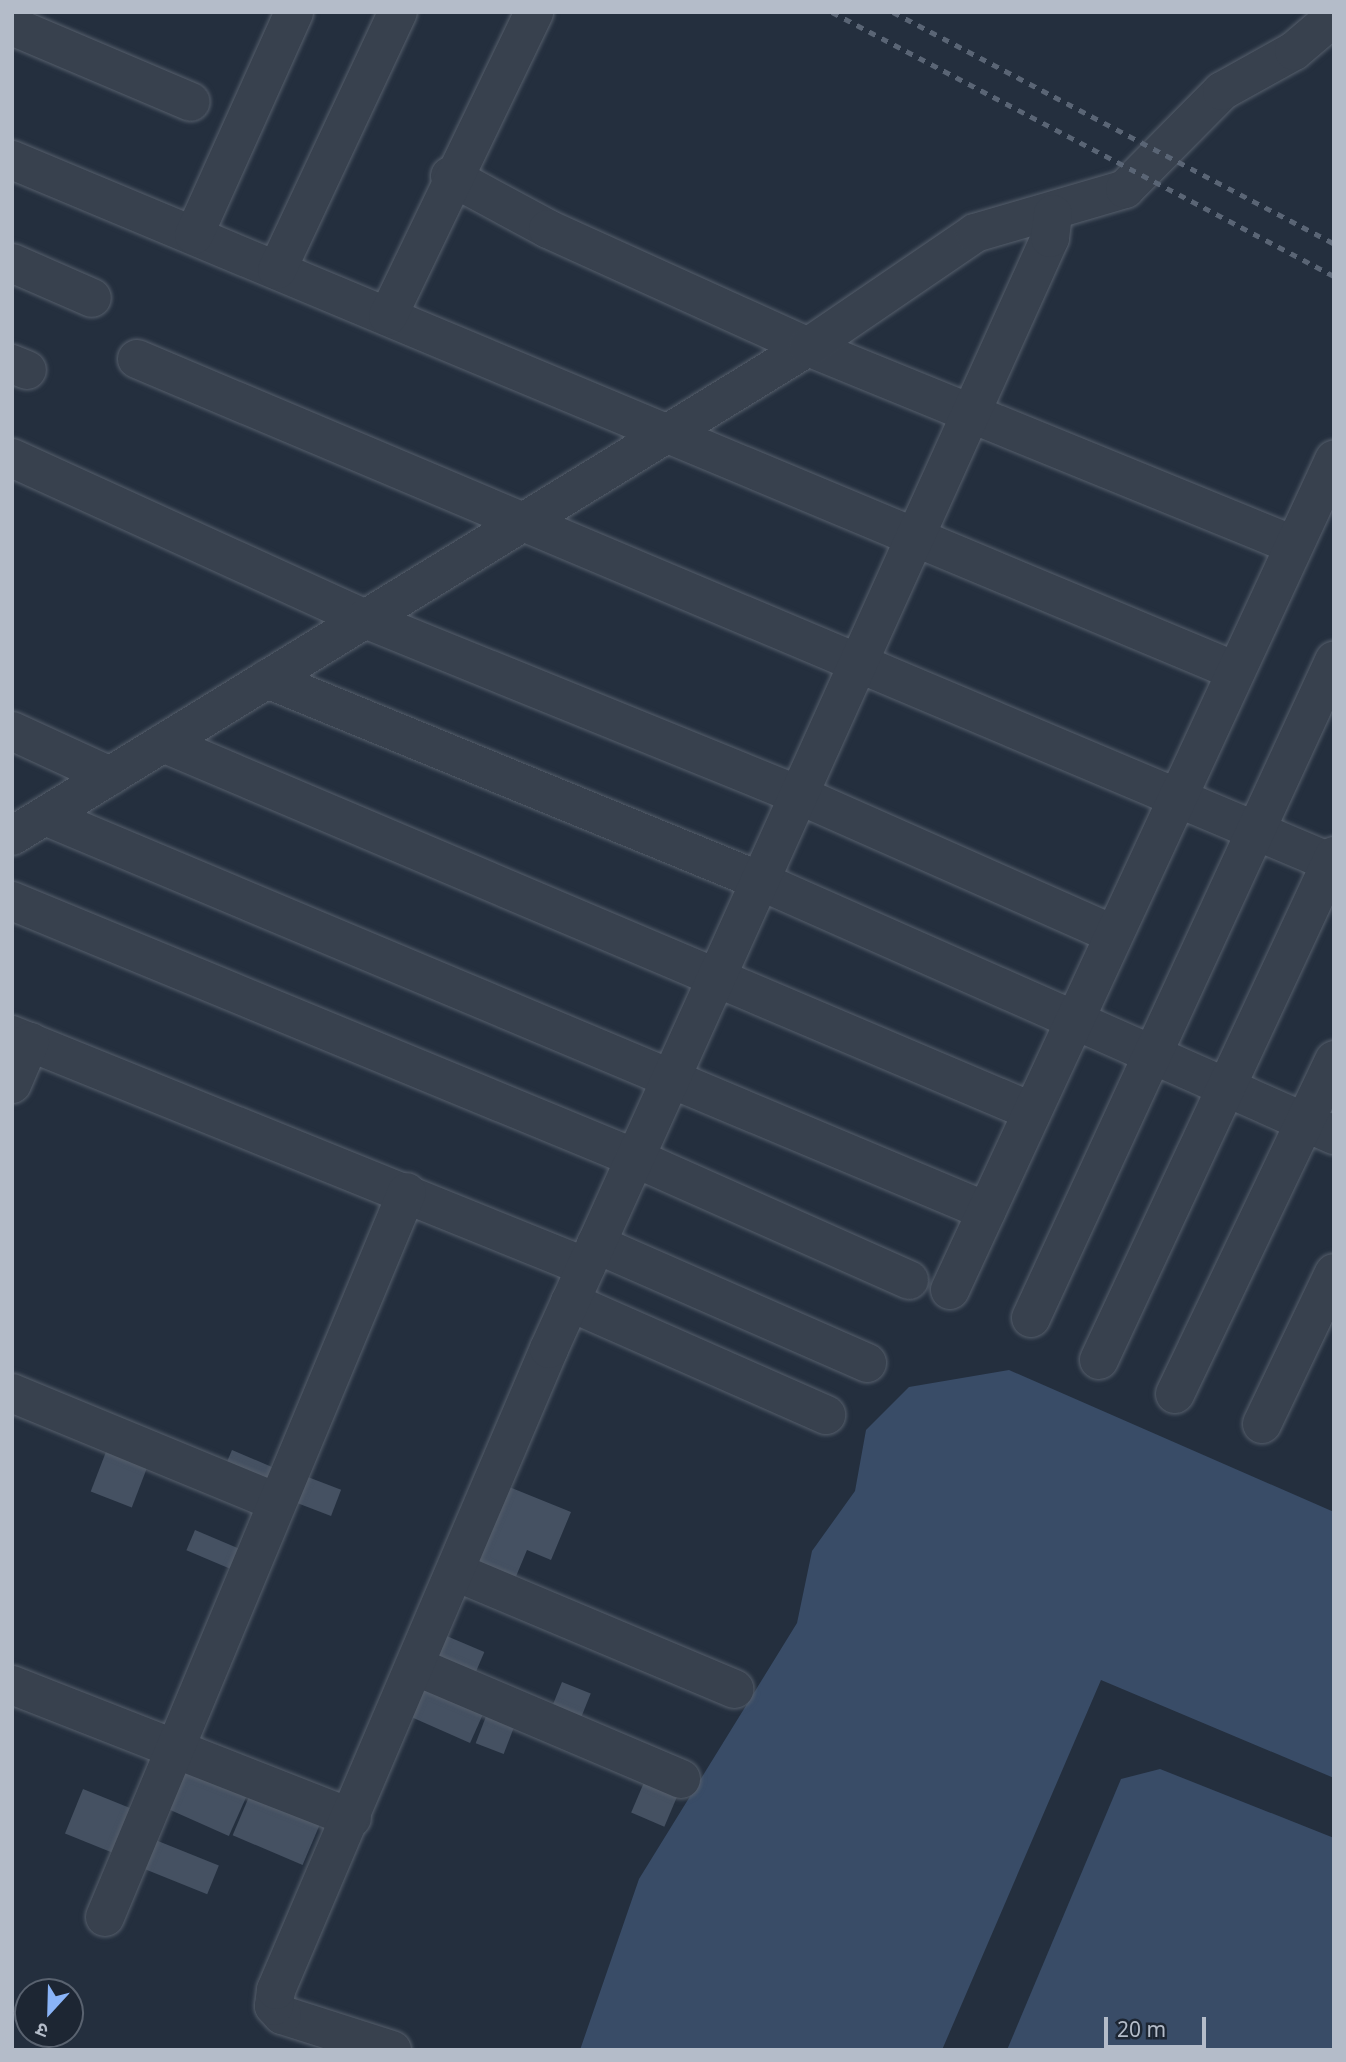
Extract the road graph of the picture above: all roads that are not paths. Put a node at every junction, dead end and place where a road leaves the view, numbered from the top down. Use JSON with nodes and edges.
{"nodes":[{"id":1,"x":294,"y":12,"type":"edge"},
{"id":2,"x":398,"y":12,"type":"edge"},
{"id":3,"x":534,"y":12,"type":"edge"},
{"id":4,"x":1334,"y":17,"type":"edge"},
{"id":5,"x":12,"y":26,"type":"edge"},
{"id":6,"x":191,"y":102,"type":"dead end"},
{"id":7,"x":12,"y":160,"type":"edge"},
{"id":8,"x":450,"y":176,"type":"junction"},
{"id":9,"x":1053,"y":215,"type":"junction"},
{"id":10,"x":194,"y":235,"type":"junction"},
{"id":11,"x":12,"y":263,"type":"edge"},
{"id":12,"x":277,"y":270,"type":"junction"},
{"id":13,"x":92,"y":298,"type":"dead end"},
{"id":14,"x":388,"y":316,"type":"junction"},
{"id":15,"x":808,"y":347,"type":"junction"},
{"id":16,"x":136,"y":359,"type":"dead end"},
{"id":17,"x":972,"y":411,"type":"junction"},
{"id":18,"x":668,"y":432,"type":"junction"},
{"id":19,"x":12,"y":458,"type":"edge"},
{"id":20,"x":1334,"y":460,"type":"edge"},
{"id":21,"x":521,"y":523,"type":"junction"},
{"id":22,"x":916,"y":536,"type":"junction"},
{"id":23,"x":1292,"y":544,"type":"junction"},
{"id":24,"x":365,"y":619,"type":"junction"},
{"id":25,"x":1334,"y":661,"type":"edge"},
{"id":26,"x":858,"y":664,"type":"junction"},
{"id":27,"x":1233,"y":670,"type":"junction"},
{"id":28,"x":267,"y":679,"type":"junction"},
{"id":29,"x":12,"y":731,"type":"edge"},
{"id":30,"x":163,"y":743,"type":"junction"},
{"id":31,"x":110,"y":776,"type":"junction"},
{"id":32,"x":799,"y":795,"type":"junction"},
{"id":33,"x":1174,"y":797,"type":"junction"},
{"id":34,"x":45,"y":816,"type":"junction"},
{"id":35,"x":1252,"y":829,"type":"junction"},
{"id":36,"x":12,"y":836,"type":"edge"},
{"id":37,"x":1333,"y":861,"type":"edge"},
{"id":38,"x":760,"y":881,"type":"junction"},
{"id":39,"x":12,"y":901,"type":"edge"},
{"id":40,"x":1111,"y":933,"type":"junction"},
{"id":41,"x":716,"y":978,"type":"junction"},
{"id":42,"x":1072,"y":1018,"type":"junction"},
{"id":43,"x":21,"y":1038,"type":"edge"},
{"id":44,"x":1151,"y":1053,"type":"junction"},
{"id":45,"x":1334,"y":1060,"type":"edge"},
{"id":46,"x":672,"y":1077,"type":"junction"},
{"id":47,"x":12,"y":1084,"type":"edge"},
{"id":48,"x":1228,"y":1087,"type":"junction"},
{"id":49,"x":1031,"y":1111,"type":"junction"},
{"id":50,"x":1319,"y":1128,"type":"edge"},
{"id":51,"x":635,"y":1158,"type":"junction"},
{"id":52,"x":407,"y":1192,"type":"junction"},
{"id":53,"x":986,"y":1211,"type":"junction"},
{"id":54,"x":591,"y":1255,"type":"junction"},
{"id":55,"x":1334,"y":1273,"type":"edge"},
{"id":56,"x":909,"y":1280,"type":"dead end"},
{"id":57,"x":950,"y":1290,"type":"dead end"},
{"id":58,"x":570,"y":1302,"type":"junction"},
{"id":59,"x":1031,"y":1318,"type":"dead end"},
{"id":60,"x":1099,"y":1360,"type":"dead end"},
{"id":61,"x":867,"y":1363,"type":"dead end"},
{"id":62,"x":12,"y":1393,"type":"edge"},
{"id":63,"x":1175,"y":1394,"type":"dead end"},
{"id":64,"x":826,"y":1415,"type":"dead end"},
{"id":65,"x":1262,"y":1424,"type":"dead end"},
{"id":66,"x":276,"y":1502,"type":"junction"},
{"id":67,"x":456,"y":1572,"type":"junction"},
{"id":68,"x":415,"y":1666,"type":"junction"},
{"id":69,"x":12,"y":1685,"type":"edge"},
{"id":70,"x":734,"y":1689,"type":"dead end"},
{"id":71,"x":175,"y":1746,"type":"junction"},
{"id":72,"x":681,"y":1779,"type":"dead end"},
{"id":73,"x":352,"y":1818,"type":"junction"},
{"id":74,"x":105,"y":1916,"type":"dead end"},
{"id":75,"x":392,"y":2050,"type":"edge"}],
"edges":[{"from":1,"to":10,"type":"street"},
{"from":2,"to":12,"type":"street"},
{"from":3,"to":8,"type":"street"},
{"from":4,"to":9,"type":"street"},
{"from":5,"to":6,"type":"street"},
{"from":7,"to":10,"type":"street"},
{"from":8,"to":14,"type":"street"},
{"from":8,"to":15,"type":"street"},
{"from":9,"to":15,"type":"street"},
{"from":9,"to":17,"type":"street"},
{"from":10,"to":12,"type":"street"},
{"from":11,"to":13,"type":"street"},
{"from":12,"to":14,"type":"street"},
{"from":14,"to":18,"type":"street"},
{"from":15,"to":17,"type":"street"},
{"from":15,"to":18,"type":"street"},
{"from":16,"to":21,"type":"street"},
{"from":17,"to":22,"type":"street"},
{"from":17,"to":23,"type":"street"},
{"from":18,"to":21,"type":"street"},
{"from":18,"to":22,"type":"street"},
{"from":19,"to":24,"type":"street"},
{"from":20,"to":23,"type":"street"},
{"from":21,"to":24,"type":"street"},
{"from":21,"to":26,"type":"street"},
{"from":22,"to":26,"type":"street"},
{"from":22,"to":27,"type":"street"},
{"from":23,"to":27,"type":"street"},
{"from":24,"to":28,"type":"street"},
{"from":24,"to":32,"type":"street"},
{"from":25,"to":35,"type":"street"},
{"from":26,"to":32,"type":"street"},
{"from":26,"to":33,"type":"street"},
{"from":27,"to":33,"type":"street"},
{"from":28,"to":30,"type":"street"},
{"from":28,"to":38,"type":"street"},
{"from":29,"to":31,"type":"street"},
{"from":30,"to":31,"type":"street"},
{"from":30,"to":41,"type":"street"},
{"from":31,"to":34,"type":"street"},
{"from":32,"to":38,"type":"street"},
{"from":32,"to":40,"type":"street"},
{"from":33,"to":35,"type":"street"},
{"from":33,"to":40,"type":"street"},
{"from":34,"to":36,"type":"street"},
{"from":34,"to":46,"type":"street"},
{"from":35,"to":37,"type":"street"},
{"from":35,"to":44,"type":"street"},
{"from":37,"to":48,"type":"street"},
{"from":38,"to":41,"type":"street"},
{"from":38,"to":42,"type":"street"},
{"from":39,"to":51,"type":"street"},
{"from":40,"to":42,"type":"street"},
{"from":41,"to":46,"type":"street"},
{"from":41,"to":49,"type":"street"},
{"from":42,"to":44,"type":"street"},
{"from":42,"to":49,"type":"street"},
{"from":43,"to":47,"type":"street"},
{"from":43,"to":52,"type":"street"},
{"from":44,"to":48,"type":"street"},
{"from":44,"to":59,"type":"street"},
{"from":45,"to":50,"type":"street"},
{"from":46,"to":51,"type":"street"},
{"from":46,"to":53,"type":"street"},
{"from":48,"to":50,"type":"street"},
{"from":48,"to":60,"type":"street"},
{"from":49,"to":53,"type":"street"},
{"from":50,"to":63,"type":"street"},
{"from":51,"to":54,"type":"street"},
{"from":51,"to":56,"type":"street"},
{"from":52,"to":54,"type":"street"},
{"from":52,"to":66,"type":"street"},
{"from":53,"to":57,"type":"street"},
{"from":54,"to":58,"type":"street"},
{"from":54,"to":61,"type":"street"},
{"from":55,"to":65,"type":"street"},
{"from":58,"to":64,"type":"street"},
{"from":58,"to":67,"type":"street"},
{"from":62,"to":66,"type":"street"},
{"from":66,"to":71,"type":"street"},
{"from":67,"to":68,"type":"street"},
{"from":67,"to":70,"type":"street"},
{"from":68,"to":72,"type":"street"},
{"from":68,"to":73,"type":"street"},
{"from":69,"to":71,"type":"street"},
{"from":71,"to":73,"type":"street"},
{"from":71,"to":74,"type":"street"},
{"from":73,"to":75,"type":"street"}]}
